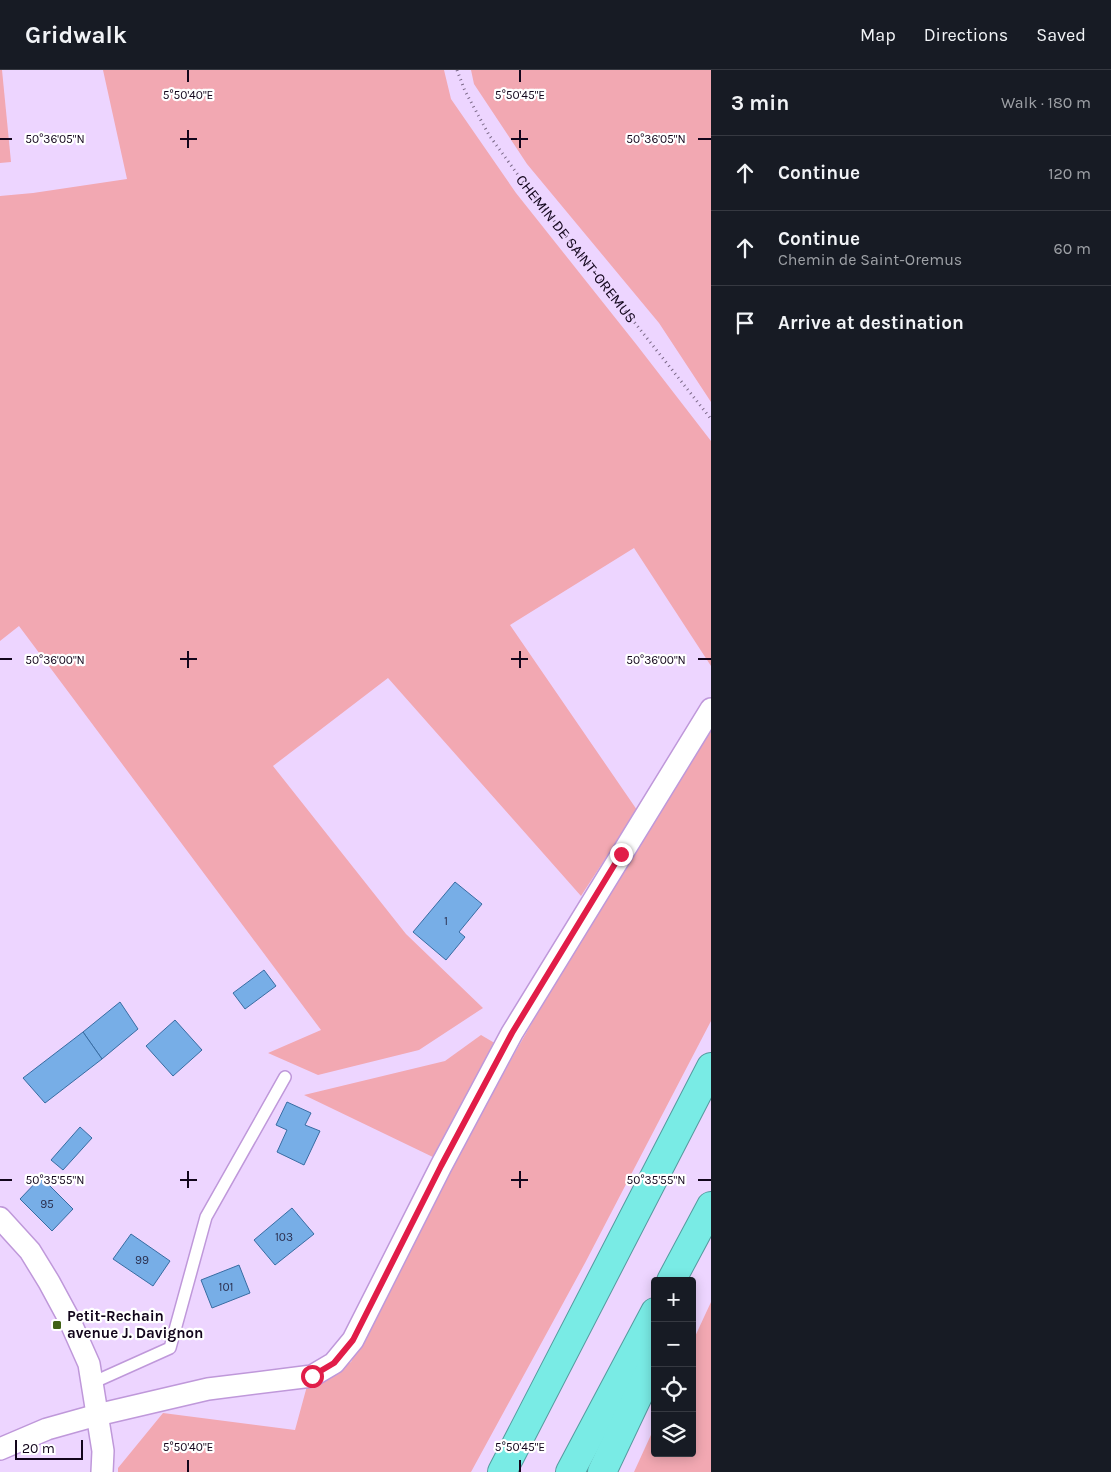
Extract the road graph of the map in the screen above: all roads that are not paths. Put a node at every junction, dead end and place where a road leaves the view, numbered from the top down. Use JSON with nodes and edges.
{"nodes":[{"id":1,"x":711,"y":709,"type":"edge"},
{"id":2,"x":711,"y":1067,"type":"edge"},
{"id":3,"x":285,"y":1077,"type":"dead end"},
{"id":4,"x":711,"y":1206,"type":"edge"},
{"id":5,"x":0,"y":1218,"type":"edge"},
{"id":6,"x":711,"y":1227,"type":"edge"},
{"id":7,"x":673,"y":1277,"type":"edge"},
{"id":8,"x":691,"y":1277,"type":"edge"},
{"id":9,"x":651,"y":1320,"type":"edge"},
{"id":10,"x":652,"y":1367,"type":"edge"},
{"id":11,"x":92,"y":1383,"type":"junction"},
{"id":12,"x":97,"y":1415,"type":"junction"},
{"id":13,"x":0,"y":1449,"type":"edge"},
{"id":14,"x":102,"y":1472,"type":"edge"},
{"id":15,"x":502,"y":1472,"type":"edge"},
{"id":16,"x":570,"y":1472,"type":"edge"},
{"id":17,"x":602,"y":1472,"type":"edge"}],
"edges":[{"from":1,"to":12,"type":"street"},
{"from":2,"to":15,"type":"highway"},
{"from":3,"to":11,"type":"lane"},
{"from":4,"to":7,"type":"highway"},
{"from":5,"to":11,"type":"street"},
{"from":6,"to":8,"type":"highway"},
{"from":9,"to":16,"type":"highway"},
{"from":10,"to":17,"type":"highway"},
{"from":11,"to":12,"type":"street"},
{"from":12,"to":13,"type":"street"},
{"from":12,"to":14,"type":"street"}]}
